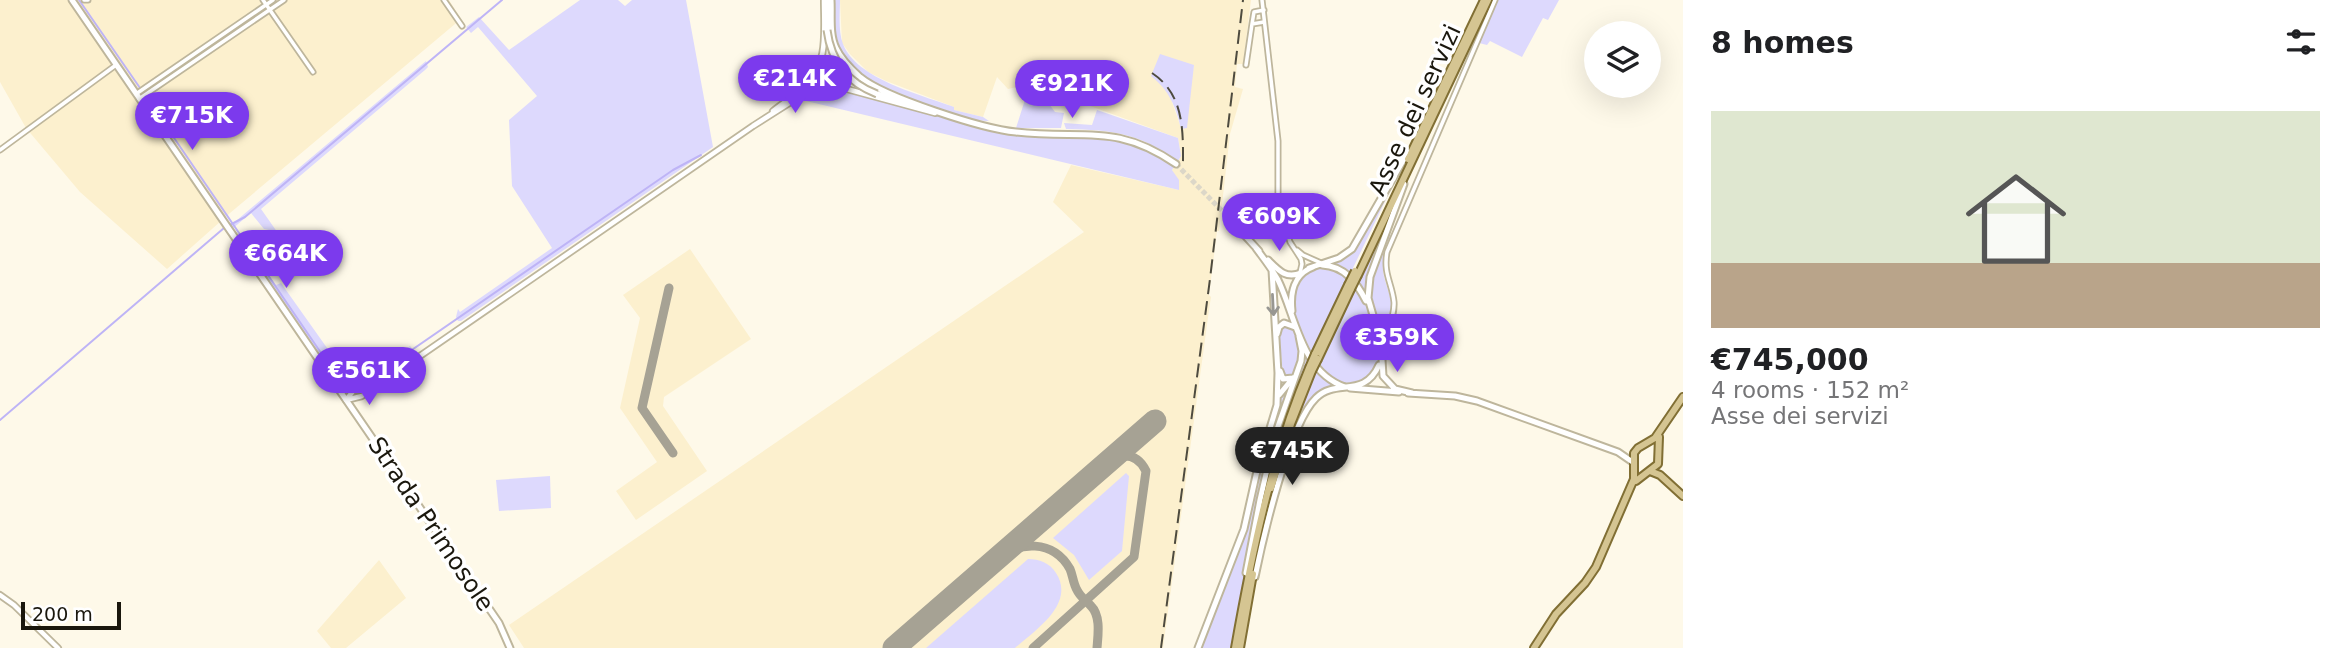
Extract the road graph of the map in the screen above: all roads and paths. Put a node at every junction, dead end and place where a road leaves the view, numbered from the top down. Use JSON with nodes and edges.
{"nodes":[{"id":1,"x":72,"y":0,"type":"edge"},
{"id":2,"x":273,"y":0,"type":"edge"},
{"id":3,"x":284,"y":0,"type":"edge"},
{"id":4,"x":444,"y":0,"type":"edge"},
{"id":5,"x":827,"y":0,"type":"edge"},
{"id":6,"x":1262,"y":0,"type":"edge"},
{"id":7,"x":1486,"y":0,"type":"edge"},
{"id":8,"x":1495,"y":0,"type":"edge"},
{"id":9,"x":265,"y":2,"type":"edge"},
{"id":10,"x":270,"y":9,"type":"junction"},
{"id":11,"x":1264,"y":10,"type":"junction"},
{"id":12,"x":1265,"y":22,"type":"junction"},
{"id":13,"x":1252,"y":24,"type":"junction"},
{"id":14,"x":462,"y":26,"type":"dead end"},
{"id":15,"x":208,"y":44,"type":"junction"},
{"id":16,"x":835,"y":46,"type":"junction"},
{"id":17,"x":212,"y":49,"type":"junction"},
{"id":18,"x":116,"y":65,"type":"junction"},
{"id":19,"x":1246,"y":65,"type":"dead end"},
{"id":20,"x":313,"y":72,"type":"dead end"},
{"id":21,"x":836,"y":74,"type":"junction"},
{"id":22,"x":860,"y":78,"type":"junction"},
{"id":23,"x":145,"y":88,"type":"junction"},
{"id":24,"x":814,"y":88,"type":"junction"},
{"id":25,"x":149,"y":93,"type":"junction"},
{"id":26,"x":1443,"y":95,"type":"junction"},
{"id":27,"x":138,"y":97,"type":"junction"},
{"id":28,"x":777,"y":107,"type":"junction"},
{"id":29,"x":939,"y":114,"type":"junction"},
{"id":30,"x":952,"y":116,"type":"junction"},
{"id":31,"x":764,"y":119,"type":"junction"},
{"id":32,"x":1424,"y":126,"type":"junction"},
{"id":33,"x":0,"y":150,"type":"edge"},
{"id":34,"x":1176,"y":164,"type":"tunnel mouth"},
{"id":35,"x":1228,"y":217,"type":"tunnel mouth"},
{"id":36,"x":1288,"y":237,"type":"junction"},
{"id":37,"x":1256,"y":248,"type":"junction"},
{"id":38,"x":1321,"y":263,"type":"junction"},
{"id":39,"x":1328,"y":265,"type":"junction"},
{"id":40,"x":1272,"y":270,"type":"junction"},
{"id":41,"x":1304,"y":271,"type":"junction"},
{"id":42,"x":1356,"y":273,"type":"junction"},
{"id":43,"x":1371,"y":311,"type":"junction"},
{"id":44,"x":1392,"y":320,"type":"junction"},
{"id":45,"x":1294,"y":321,"type":"junction"},
{"id":46,"x":1377,"y":328,"type":"junction"},
{"id":47,"x":1298,"y":332,"type":"junction"},
{"id":48,"x":1276,"y":340,"type":"junction"},
{"id":49,"x":1382,"y":353,"type":"junction"},
{"id":50,"x":1277,"y":356,"type":"junction"},
{"id":51,"x":322,"y":364,"type":"junction"},
{"id":52,"x":1311,"y":370,"type":"junction"},
{"id":53,"x":1295,"y":376,"type":"junction"},
{"id":54,"x":378,"y":384,"type":"junction"},
{"id":55,"x":360,"y":387,"type":"junction"},
{"id":56,"x":1349,"y":388,"type":"junction"},
{"id":57,"x":1412,"y":393,"type":"junction"},
{"id":58,"x":362,"y":396,"type":"junction"},
{"id":59,"x":1683,"y":397,"type":"edge"},
{"id":60,"x":1278,"y":398,"type":"junction"},
{"id":61,"x":346,"y":400,"type":"junction"},
{"id":62,"x":358,"y":417,"type":"junction"},
{"id":63,"x":1661,"y":430,"type":"junction"},
{"id":64,"x":1640,"y":447,"type":"junction"},
{"id":65,"x":1618,"y":452,"type":"junction"},
{"id":66,"x":1658,"y":453,"type":"junction"},
{"id":67,"x":1658,"y":461,"type":"junction"},
{"id":68,"x":1634,"y":463,"type":"junction"},
{"id":69,"x":1647,"y":471,"type":"junction"},
{"id":70,"x":1670,"y":483,"type":"junction"},
{"id":71,"x":1632,"y":488,"type":"junction"},
{"id":72,"x":1683,"y":496,"type":"edge"},
{"id":73,"x":1250,"y":590,"type":"junction"},
{"id":74,"x":0,"y":595,"type":"edge"},
{"id":75,"x":1243,"y":604,"type":"junction"},
{"id":76,"x":1534,"y":647,"type":"edge"},
{"id":77,"x":58,"y":648,"type":"edge"},
{"id":78,"x":510,"y":648,"type":"edge"},
{"id":79,"x":1198,"y":648,"type":"edge"},
{"id":80,"x":1238,"y":648,"type":"edge"}],
"edges":[{"from":1,"to":18,"type":"main road","name":"Strada Primosole"},
{"from":2,"to":9,"type":"street"},
{"from":3,"to":10,"type":"street"},
{"from":4,"to":14,"type":"street"},
{"from":5,"to":16,"type":"main road"},
{"from":5,"to":28,"type":"street"},
{"from":5,"to":29,"type":"main road","bridge":true},
{"from":6,"to":11,"type":"street"},
{"from":7,"to":26,"type":"main road","name":"Asse dei servizi"},
{"from":7,"to":32,"type":"main road","name":"Asse dei servizi"},
{"from":8,"to":44,"type":"street"},
{"from":9,"to":10,"type":"street"},
{"from":9,"to":15,"type":"street"},
{"from":10,"to":17,"type":"street"},
{"from":10,"to":20,"type":"street"},
{"from":11,"to":12,"type":"street"},
{"from":11,"to":13,"type":"street"},
{"from":12,"to":13,"type":"street"},
{"from":12,"to":36,"type":"street"},
{"from":13,"to":19,"type":"street"},
{"from":15,"to":17,"type":"street"},
{"from":15,"to":23,"type":"street"},
{"from":16,"to":21,"type":"street"},
{"from":16,"to":22,"type":"main road"},
{"from":17,"to":25,"type":"street"},
{"from":18,"to":27,"type":"main road","name":"Strada Primosole"},
{"from":18,"to":33,"type":"street"},
{"from":21,"to":22,"type":"street"},
{"from":21,"to":24,"type":"street"},
{"from":21,"to":28,"type":"street"},
{"from":22,"to":30,"type":"main road"},
{"from":23,"to":25,"type":"street"},
{"from":23,"to":27,"type":"street"},
{"from":24,"to":29,"type":"street"},
{"from":24,"to":31,"type":"street"},
{"from":25,"to":27,"type":"street"},
{"from":26,"to":42,"type":"main road","name":"Asse dei servizi"},
{"from":26,"to":43,"type":"main road"},
{"from":27,"to":51,"type":"main road","name":"Strada Primosole"},
{"from":28,"to":31,"type":"street"},
{"from":29,"to":30,"type":"main road"},
{"from":30,"to":34,"type":"main road"},
{"from":31,"to":54,"type":"street"},
{"from":32,"to":38,"type":"main road"},
{"from":32,"to":42,"type":"main road","name":"Asse dei servizi"},
{"from":35,"to":37,"type":"main road"},
{"from":36,"to":38,"type":"street"},
{"from":36,"to":41,"type":"street"},
{"from":37,"to":40,"type":"main road"},
{"from":37,"to":41,"type":"main road"},
{"from":38,"to":39,"type":"street"},
{"from":38,"to":41,"type":"main road"},
{"from":39,"to":41,"type":"main road"},
{"from":39,"to":43,"type":"main road"},
{"from":40,"to":45,"type":"main road"},
{"from":40,"to":48,"type":"main road","one_way":true},
{"from":41,"to":45,"type":"main road"},
{"from":42,"to":52,"type":"main road","bridge":true},
{"from":43,"to":46,"type":"main road"},
{"from":44,"to":46,"type":"street"},
{"from":44,"to":49,"type":"street"},
{"from":45,"to":47,"type":"main road"},
{"from":46,"to":49,"type":"main road"},
{"from":47,"to":48,"type":"main road"},
{"from":47,"to":53,"type":"main road"},
{"from":47,"to":56,"type":"main road"},
{"from":48,"to":50,"type":"main road"},
{"from":49,"to":56,"type":"main road"},
{"from":49,"to":57,"type":"main road"},
{"from":50,"to":53,"type":"main road"},
{"from":50,"to":60,"type":"main road"},
{"from":51,"to":55,"type":"street"},
{"from":51,"to":61,"type":"main road","name":"Strada Primosole"},
{"from":52,"to":73,"type":"main road"},
{"from":52,"to":75,"type":"main road"},
{"from":53,"to":60,"type":"main road"},
{"from":53,"to":75,"type":"main road"},
{"from":54,"to":55,"type":"street"},
{"from":54,"to":58,"type":"street"},
{"from":55,"to":61,"type":"street"},
{"from":56,"to":57,"type":"main road"},
{"from":56,"to":73,"type":"main road"},
{"from":57,"to":65,"type":"main road"},
{"from":58,"to":61,"type":"street"},
{"from":58,"to":62,"type":"street"},
{"from":59,"to":63,"type":"main road"},
{"from":60,"to":79,"type":"main road"},
{"from":61,"to":62,"type":"main road","name":"Strada Primosole"},
{"from":62,"to":78,"type":"main road","name":"Strada Primosole"},
{"from":63,"to":64,"type":"main road"},
{"from":63,"to":66,"type":"main road"},
{"from":64,"to":65,"type":"main road"},
{"from":64,"to":66,"type":"main road"},
{"from":64,"to":68,"type":"main road"},
{"from":65,"to":68,"type":"main road"},
{"from":66,"to":67,"type":"main road"},
{"from":67,"to":69,"type":"main road"},
{"from":67,"to":70,"type":"main road"},
{"from":68,"to":69,"type":"main road"},
{"from":68,"to":71,"type":"main road"},
{"from":69,"to":70,"type":"main road"},
{"from":69,"to":71,"type":"main road"},
{"from":70,"to":72,"type":"main road"},
{"from":71,"to":76,"type":"main road"},
{"from":73,"to":80,"type":"main road"},
{"from":74,"to":77,"type":"street"},
{"from":75,"to":80,"type":"main road"}]}
